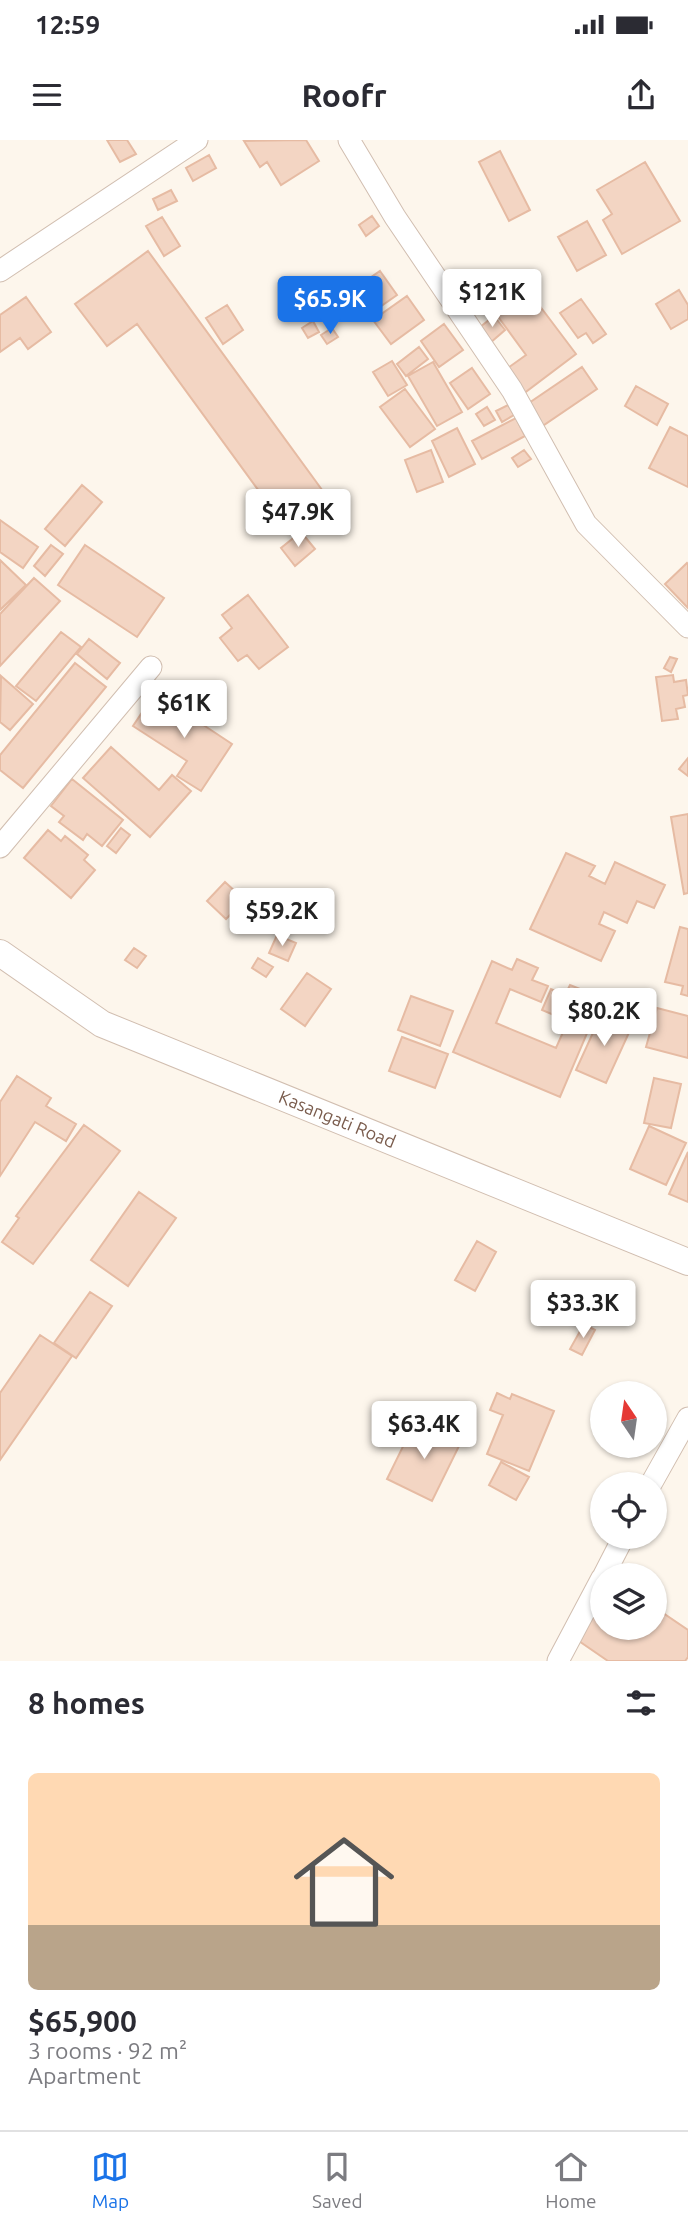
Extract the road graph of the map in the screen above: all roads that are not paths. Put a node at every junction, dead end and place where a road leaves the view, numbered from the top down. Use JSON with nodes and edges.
{"nodes":[{"id":1,"x":197,"y":140,"type":"edge"},
{"id":2,"x":349,"y":140,"type":"edge"},
{"id":3,"x":0,"y":271,"type":"edge"},
{"id":4,"x":688,"y":627,"type":"edge"},
{"id":5,"x":151,"y":667,"type":"dead end"},
{"id":6,"x":0,"y":847,"type":"edge"},
{"id":7,"x":0,"y":953,"type":"edge"},
{"id":8,"x":688,"y":1262,"type":"edge"},
{"id":9,"x":688,"y":1418,"type":"edge"},
{"id":10,"x":658,"y":1472,"type":"edge"},
{"id":11,"x":590,"y":1601,"type":"edge"},
{"id":12,"x":558,"y":1661,"type":"edge"}],
"edges":[{"from":1,"to":3,"type":"street"},
{"from":2,"to":4,"type":"street"},
{"from":5,"to":6,"type":"street"},
{"from":7,"to":8,"type":"street","name":"Kasangati Road"},
{"from":9,"to":10,"type":"street"},
{"from":11,"to":12,"type":"street"}]}
